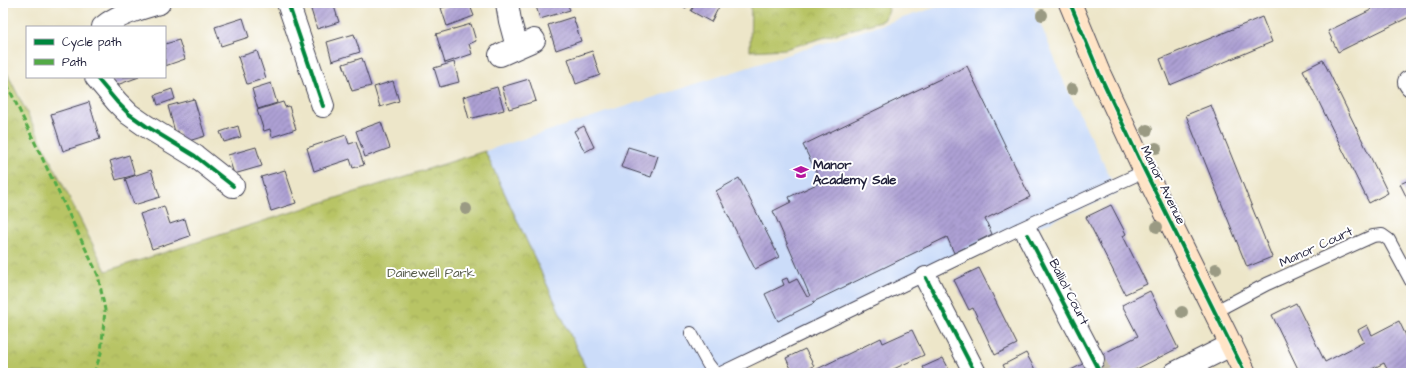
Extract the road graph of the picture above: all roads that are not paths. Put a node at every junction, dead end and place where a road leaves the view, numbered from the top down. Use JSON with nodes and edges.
{"nodes":[{"id":1,"x":159,"y":3,"type":"edge"},
{"id":2,"x":288,"y":3,"type":"edge"},
{"id":3,"x":507,"y":3,"type":"edge"},
{"id":4,"x":1070,"y":3,"type":"edge"},
{"id":5,"x":104,"y":26,"type":"edge"},
{"id":6,"x":517,"y":47,"type":"dead end"},
{"id":7,"x":97,"y":78,"type":"edge"},
{"id":8,"x":323,"y":106,"type":"dead end"},
{"id":9,"x":1145,"y":171,"type":"junction"},
{"id":10,"x":233,"y":186,"type":"dead end"},
{"id":11,"x":1028,"y":235,"type":"dead end"},
{"id":12,"x":926,"y":278,"type":"dead end"},
{"id":13,"x":1411,"y":281,"type":"edge"},
{"id":14,"x":1214,"y":312,"type":"junction"},
{"id":15,"x":691,"y":333,"type":"dead end"},
{"id":16,"x":1231,"y":344,"type":"junction"},
{"id":17,"x":1093,"y":359,"type":"tunnel mouth"},
{"id":18,"x":715,"y":373,"type":"edge"},
{"id":19,"x":721,"y":373,"type":"edge"},
{"id":20,"x":975,"y":373,"type":"edge"},
{"id":21,"x":1175,"y":373,"type":"edge"},
{"id":22,"x":1246,"y":373,"type":"edge"}],
"edges":[{"from":1,"to":5,"type":"street"},
{"from":2,"to":8,"type":"street"},
{"from":3,"to":6,"type":"street"},
{"from":4,"to":9,"type":"street","name":"Manor Avenue"},
{"from":7,"to":10,"type":"street"},
{"from":9,"to":14,"type":"street","name":"Manor Avenue"},
{"from":9,"to":19,"type":"lane"},
{"from":11,"to":17,"type":"street","name":"Balliol Court"},
{"from":12,"to":20,"type":"street"},
{"from":13,"to":14,"type":"lane","name":"Manor Court"},
{"from":14,"to":16,"type":"street","name":"Manor Avenue"},
{"from":15,"to":18,"type":"lane"},
{"from":16,"to":21,"type":"street"},
{"from":16,"to":22,"type":"street","name":"Manor Avenue"}]}
